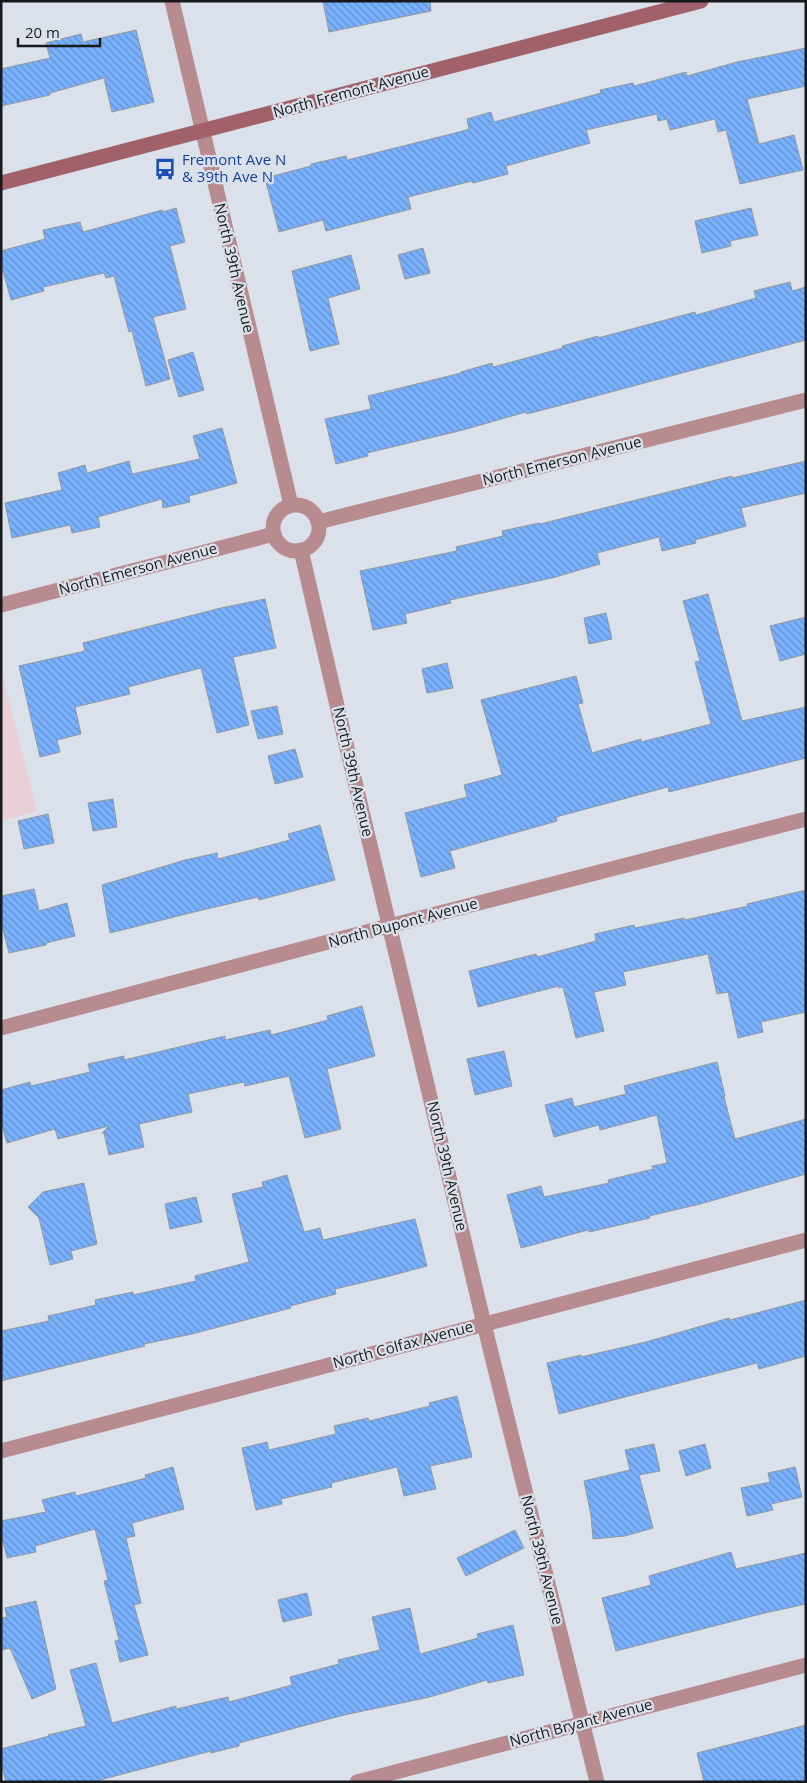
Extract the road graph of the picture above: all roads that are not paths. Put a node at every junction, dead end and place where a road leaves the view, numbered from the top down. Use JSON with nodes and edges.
{"nodes":[{"id":1,"x":172,"y":1,"type":"edge"},
{"id":2,"x":701,"y":1,"type":"edge"},
{"id":3,"x":202,"y":131,"type":"junction"},
{"id":4,"x":1,"y":183,"type":"edge"},
{"id":5,"x":806,"y":400,"type":"edge"},
{"id":6,"x":291,"y":505,"type":"junction"},
{"id":7,"x":318,"y":522,"type":"junction"},
{"id":8,"x":274,"y":534,"type":"junction"},
{"id":9,"x":301,"y":550,"type":"junction"},
{"id":10,"x":1,"y":605,"type":"edge"},
{"id":11,"x":806,"y":819,"type":"edge"},
{"id":12,"x":390,"y":926,"type":"junction"},
{"id":13,"x":1,"y":1028,"type":"edge"},
{"id":14,"x":806,"y":1240,"type":"edge"},
{"id":15,"x":484,"y":1324,"type":"junction"},
{"id":16,"x":1,"y":1451,"type":"edge"},
{"id":17,"x":806,"y":1665,"type":"edge"},
{"id":18,"x":583,"y":1722,"type":"junction"},
{"id":19,"x":356,"y":1782,"type":"edge"},
{"id":20,"x":597,"y":1782,"type":"edge"}],
"edges":[{"from":1,"to":3,"type":"street","name":"North 39th Avenue"},
{"from":2,"to":3,"type":"street","name":"North Fremont Avenue"},
{"from":3,"to":4,"type":"street","name":"North Fremont Avenue"},
{"from":3,"to":6,"type":"street","name":"North 39th Avenue"},
{"from":5,"to":7,"type":"street","name":"North Emerson Avenue"},
{"from":6,"to":7,"type":"street"},
{"from":6,"to":8,"type":"street"},
{"from":7,"to":9,"type":"street"},
{"from":8,"to":9,"type":"street"},
{"from":8,"to":10,"type":"street","name":"North Emerson Avenue"},
{"from":9,"to":12,"type":"street","name":"North 39th Avenue"},
{"from":11,"to":12,"type":"street","name":"North Dupont Avenue"},
{"from":12,"to":13,"type":"street","name":"North Dupont Avenue"},
{"from":12,"to":15,"type":"street","name":"North 39th Avenue"},
{"from":14,"to":15,"type":"street","name":"North Colfax Avenue"},
{"from":15,"to":16,"type":"street","name":"North Colfax Avenue"},
{"from":15,"to":18,"type":"street","name":"North 39th Avenue"},
{"from":17,"to":18,"type":"street","name":"North Bryant Avenue"},
{"from":18,"to":19,"type":"street","name":"North Bryant Avenue"},
{"from":18,"to":20,"type":"street","name":"North 39th Avenue"}]}
